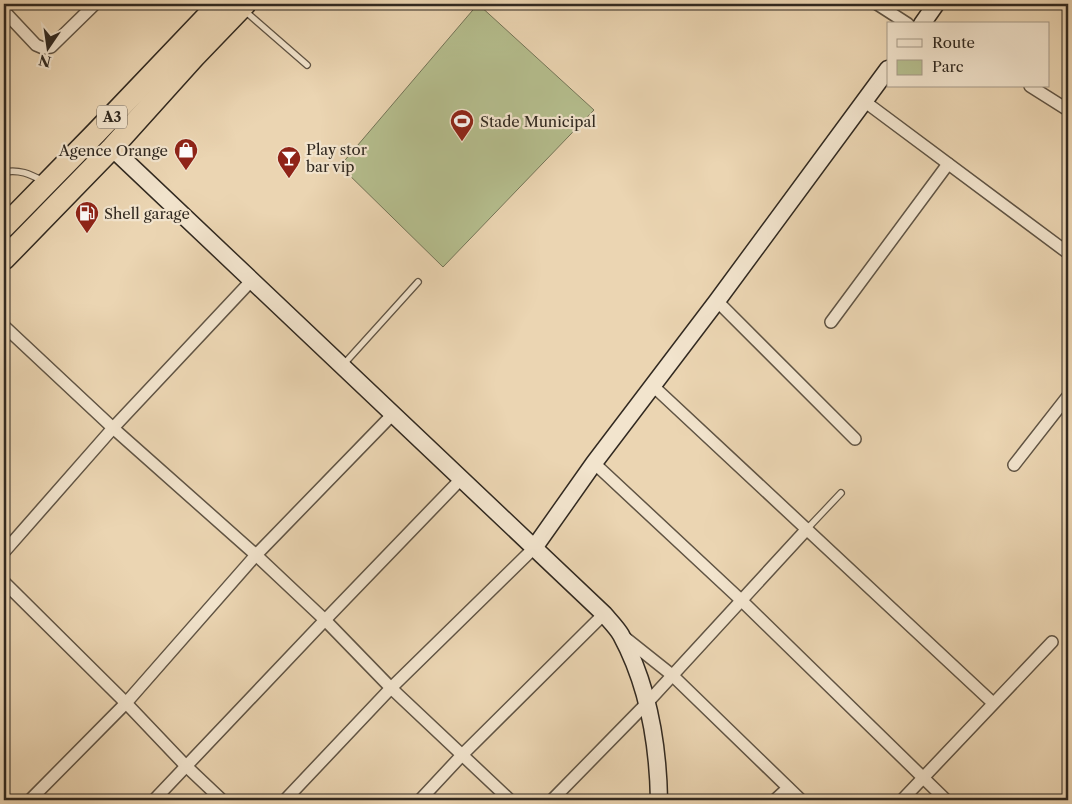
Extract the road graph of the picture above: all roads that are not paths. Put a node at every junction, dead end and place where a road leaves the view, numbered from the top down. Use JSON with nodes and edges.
{"nodes":[{"id":1,"x":95,"y":4,"type":"edge"},
{"id":2,"x":218,"y":4,"type":"edge"},
{"id":3,"x":877,"y":4,"type":"edge"},
{"id":4,"x":936,"y":4,"type":"edge"},
{"id":5,"x":243,"y":6,"type":"edge"},
{"id":6,"x":4,"y":12,"type":"edge"},
{"id":7,"x":918,"y":22,"type":"edge"},
{"id":8,"x":921,"y":22,"type":"edge"},
{"id":9,"x":307,"y":65,"type":"dead end"},
{"id":10,"x":887,"y":70,"type":"edge"},
{"id":11,"x":1033,"y":88,"type":"edge"},
{"id":12,"x":864,"y":101,"type":"junction"},
{"id":13,"x":1068,"y":110,"type":"edge"},
{"id":14,"x":112,"y":148,"type":"junction"},
{"id":15,"x":948,"y":164,"type":"junction"},
{"id":16,"x":4,"y":172,"type":"edge"},
{"id":17,"x":47,"y":183,"type":"junction"},
{"id":18,"x":4,"y":227,"type":"edge"},
{"id":19,"x":1068,"y":253,"type":"edge"},
{"id":20,"x":4,"y":258,"type":"edge"},
{"id":21,"x":251,"y":281,"type":"junction"},
{"id":22,"x":418,"y":282,"type":"dead end"},
{"id":23,"x":717,"y":301,"type":"junction"},
{"id":24,"x":831,"y":322,"type":"dead end"},
{"id":25,"x":4,"y":326,"type":"edge"},
{"id":26,"x":342,"y":367,"type":"junction"},
{"id":27,"x":652,"y":386,"type":"junction"},
{"id":28,"x":1068,"y":396,"type":"edge"},
{"id":29,"x":393,"y":414,"type":"junction"},
{"id":30,"x":113,"y":428,"type":"junction"},
{"id":31,"x":856,"y":439,"type":"dead end"},
{"id":32,"x":594,"y":464,"type":"junction"},
{"id":33,"x":1014,"y":465,"type":"dead end"},
{"id":34,"x":461,"y":479,"type":"junction"},
{"id":35,"x":841,"y":493,"type":"dead end"},
{"id":36,"x":807,"y":529,"type":"junction"},
{"id":37,"x":534,"y":548,"type":"junction"},
{"id":38,"x":4,"y":552,"type":"edge"},
{"id":39,"x":256,"y":555,"type":"junction"},
{"id":40,"x":4,"y":582,"type":"edge"},
{"id":41,"x":742,"y":601,"type":"junction"},
{"id":42,"x":604,"y":614,"type":"junction"},
{"id":43,"x":325,"y":620,"type":"junction"},
{"id":44,"x":620,"y":634,"type":"junction"},
{"id":45,"x":1052,"y":642,"type":"dead end"},
{"id":46,"x":672,"y":675,"type":"junction"},
{"id":47,"x":391,"y":688,"type":"junction"},
{"id":48,"x":126,"y":702,"type":"junction"},
{"id":49,"x":647,"y":703,"type":"junction"},
{"id":50,"x":993,"y":703,"type":"junction"},
{"id":51,"x":462,"y":755,"type":"junction"},
{"id":52,"x":186,"y":766,"type":"junction"},
{"id":53,"x":922,"y":778,"type":"junction"},
{"id":54,"x":788,"y":788,"type":"junction"},
{"id":55,"x":30,"y":800,"type":"edge"},
{"id":56,"x":154,"y":800,"type":"edge"},
{"id":57,"x":222,"y":800,"type":"edge"},
{"id":58,"x":285,"y":800,"type":"edge"},
{"id":59,"x":420,"y":800,"type":"edge"},
{"id":60,"x":510,"y":800,"type":"edge"},
{"id":61,"x":552,"y":800,"type":"edge"},
{"id":62,"x":659,"y":800,"type":"edge"},
{"id":63,"x":775,"y":800,"type":"edge"},
{"id":64,"x":801,"y":800,"type":"edge"},
{"id":65,"x":902,"y":800,"type":"edge"},
{"id":66,"x":946,"y":800,"type":"edge"}],
"edges":[{"from":1,"to":6,"type":"street"},
{"from":2,"to":17,"type":"highway","number":"A3"},
{"from":3,"to":7,"type":"street"},
{"from":4,"to":8,"type":"street"},
{"from":5,"to":9,"type":"lane"},
{"from":5,"to":14,"type":"highway","number":"A3"},
{"from":10,"to":12,"type":"street"},
{"from":11,"to":13,"type":"street"},
{"from":12,"to":15,"type":"street"},
{"from":12,"to":23,"type":"street"},
{"from":14,"to":20,"type":"highway","number":"A3"},
{"from":14,"to":21,"type":"street"},
{"from":15,"to":19,"type":"street"},
{"from":15,"to":24,"type":"street"},
{"from":16,"to":17,"type":"lane"},
{"from":17,"to":18,"type":"highway","number":"A3"},
{"from":21,"to":26,"type":"street"},
{"from":21,"to":30,"type":"street"},
{"from":22,"to":26,"type":"lane"},
{"from":23,"to":27,"type":"street"},
{"from":23,"to":31,"type":"street"},
{"from":25,"to":30,"type":"street"},
{"from":26,"to":29,"type":"street"},
{"from":27,"to":32,"type":"street"},
{"from":27,"to":36,"type":"street"},
{"from":28,"to":33,"type":"street"},
{"from":29,"to":34,"type":"street"},
{"from":29,"to":39,"type":"street"},
{"from":30,"to":38,"type":"street"},
{"from":30,"to":39,"type":"street"},
{"from":32,"to":37,"type":"street"},
{"from":32,"to":41,"type":"street"},
{"from":34,"to":37,"type":"street"},
{"from":34,"to":43,"type":"street"},
{"from":35,"to":36,"type":"lane"},
{"from":36,"to":41,"type":"street"},
{"from":36,"to":50,"type":"street"},
{"from":37,"to":42,"type":"street"},
{"from":37,"to":47,"type":"street"},
{"from":39,"to":43,"type":"street"},
{"from":39,"to":48,"type":"street"},
{"from":40,"to":48,"type":"street"},
{"from":41,"to":46,"type":"street"},
{"from":41,"to":53,"type":"street"},
{"from":42,"to":44,"type":"street"},
{"from":42,"to":51,"type":"street"},
{"from":43,"to":47,"type":"street"},
{"from":43,"to":52,"type":"street"},
{"from":44,"to":46,"type":"street"},
{"from":44,"to":49,"type":"street"},
{"from":45,"to":50,"type":"street"},
{"from":46,"to":49,"type":"street"},
{"from":46,"to":54,"type":"street"},
{"from":47,"to":51,"type":"street"},
{"from":47,"to":58,"type":"street"},
{"from":48,"to":52,"type":"street"},
{"from":48,"to":55,"type":"street"},
{"from":49,"to":61,"type":"street"},
{"from":49,"to":62,"type":"street"},
{"from":50,"to":53,"type":"street"},
{"from":51,"to":59,"type":"street"},
{"from":51,"to":60,"type":"street"},
{"from":52,"to":56,"type":"street"},
{"from":52,"to":57,"type":"street"},
{"from":53,"to":65,"type":"street"},
{"from":53,"to":66,"type":"street"},
{"from":54,"to":63,"type":"street"},
{"from":54,"to":64,"type":"street"}]}
